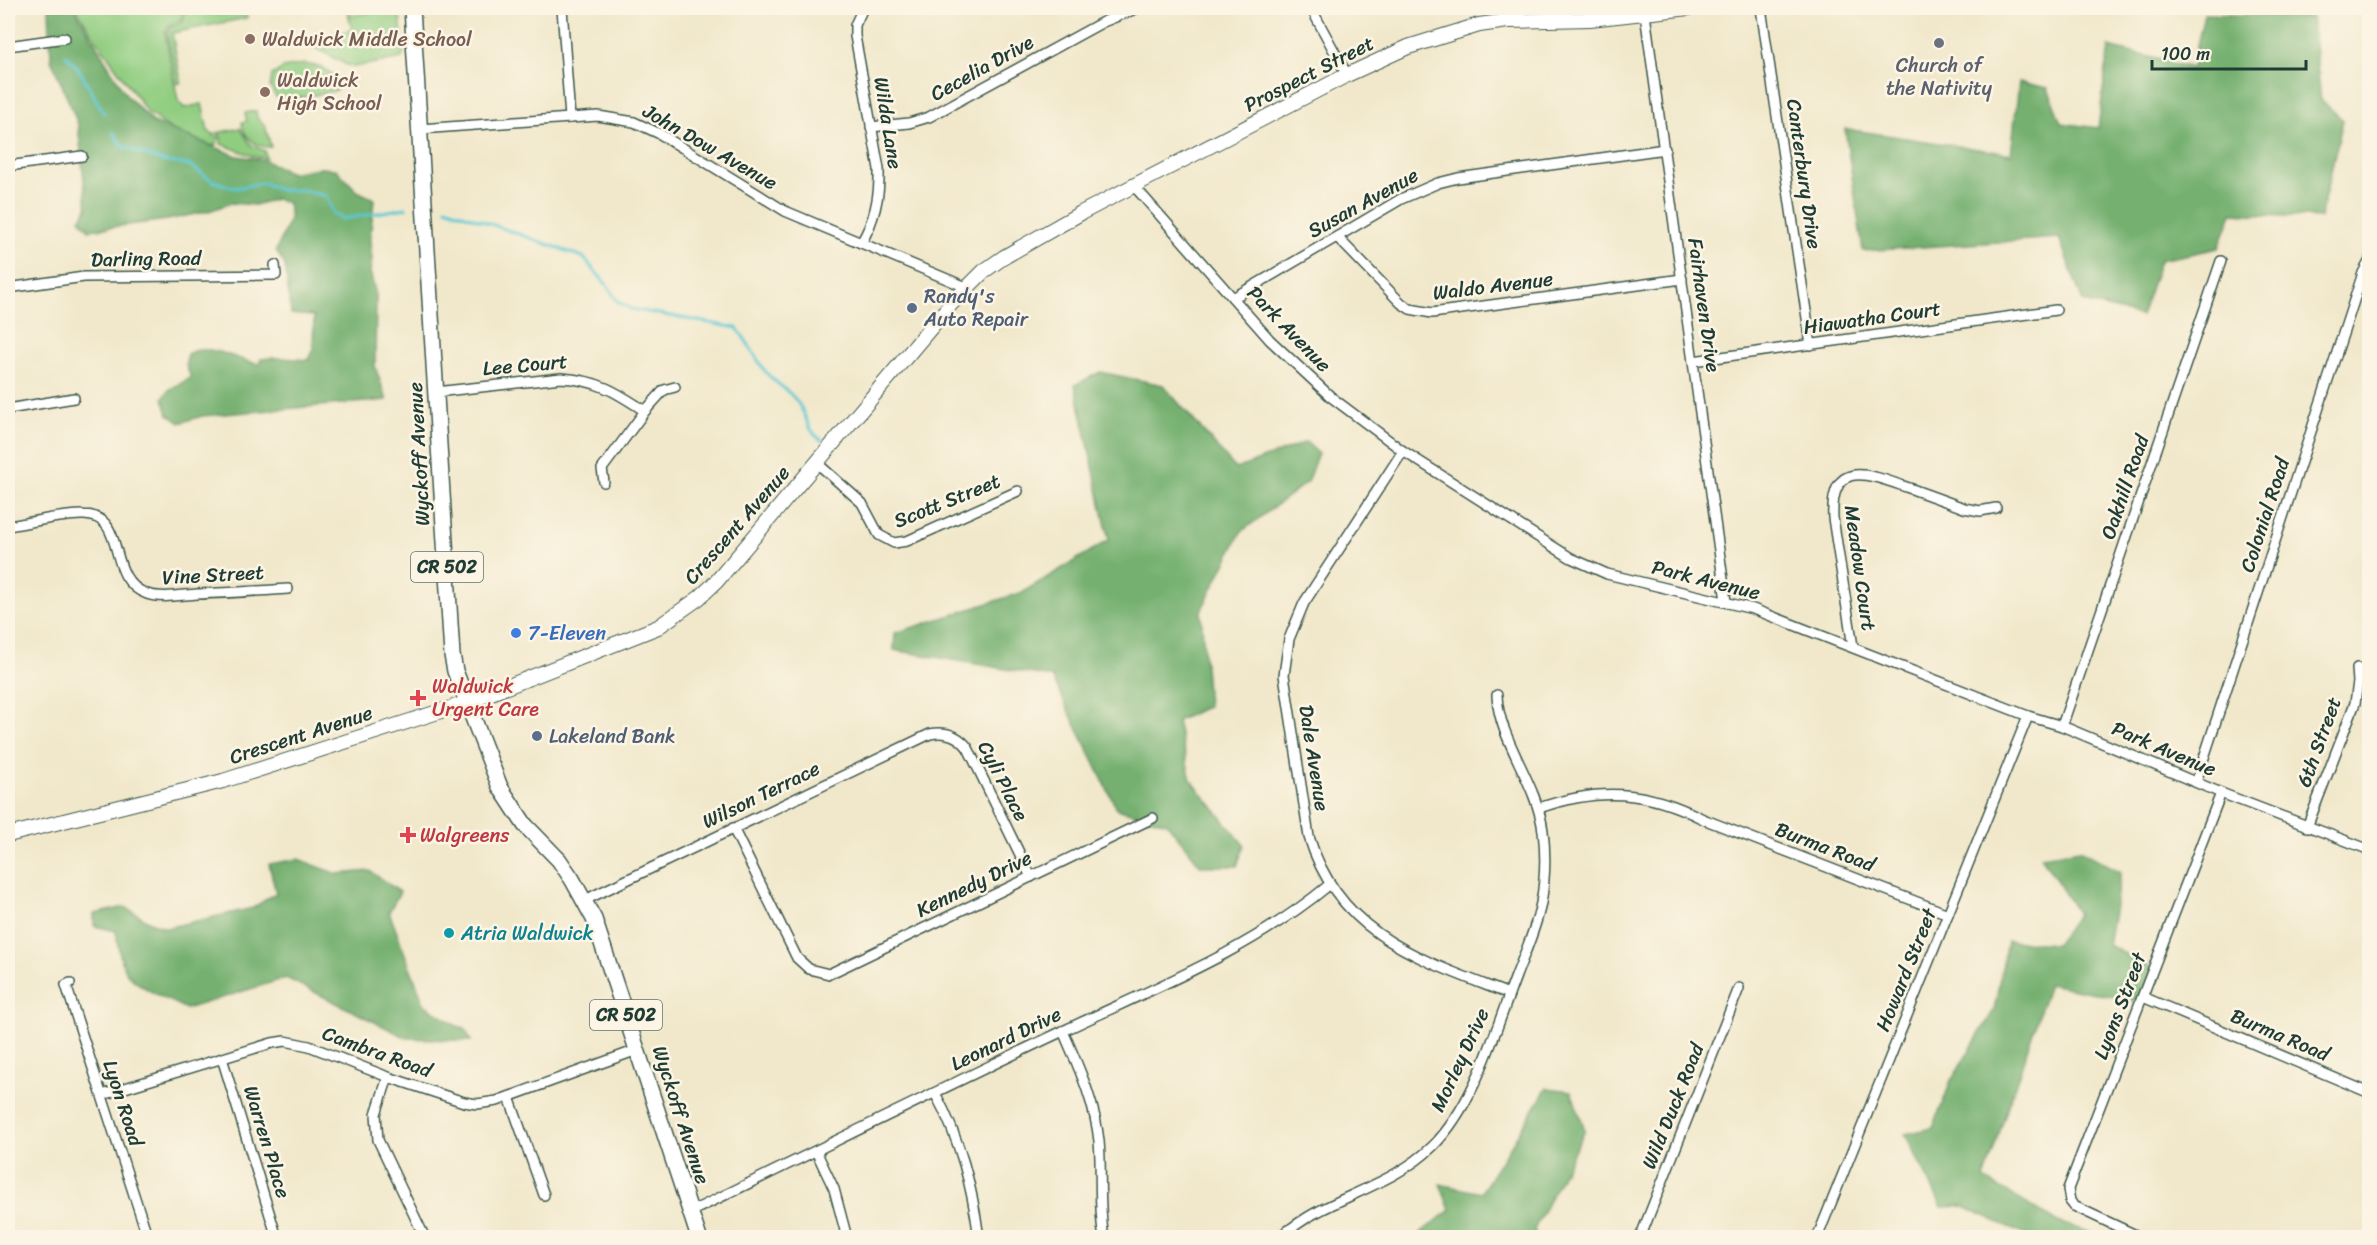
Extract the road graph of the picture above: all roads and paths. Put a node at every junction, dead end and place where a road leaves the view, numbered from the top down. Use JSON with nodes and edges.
{"nodes":[{"id":1,"x":412,"y":8,"type":"edge"},
{"id":2,"x":562,"y":8,"type":"edge"},
{"id":3,"x":863,"y":8,"type":"edge"},
{"id":4,"x":1138,"y":8,"type":"edge"},
{"id":5,"x":1311,"y":8,"type":"edge"},
{"id":6,"x":1689,"y":8,"type":"edge"},
{"id":7,"x":1761,"y":8,"type":"edge"},
{"id":8,"x":1127,"y":9,"type":"edge"},
{"id":9,"x":1664,"y":9,"type":"edge"},
{"id":10,"x":1645,"y":14,"type":"junction"},
{"id":11,"x":64,"y":38,"type":"dead end"},
{"id":12,"x":8,"y":46,"type":"edge"},
{"id":13,"x":1347,"y":75,"type":"junction"},
{"id":14,"x":570,"y":117,"type":"junction"},
{"id":15,"x":871,"y":127,"type":"junction"},
{"id":16,"x":420,"y":129,"type":"junction"},
{"id":17,"x":1665,"y":149,"type":"junction"},
{"id":18,"x":82,"y":156,"type":"dead end"},
{"id":19,"x":8,"y":166,"type":"edge"},
{"id":20,"x":1134,"y":186,"type":"junction"},
{"id":21,"x":1336,"y":237,"type":"junction"},
{"id":22,"x":861,"y":243,"type":"junction"},
{"id":23,"x":2370,"y":260,"type":"edge"},
{"id":24,"x":2221,"y":261,"type":"dead end"},
{"id":25,"x":275,"y":265,"type":"dead end"},
{"id":26,"x":1682,"y":279,"type":"junction"},
{"id":27,"x":966,"y":287,"type":"junction"},
{"id":28,"x":8,"y":288,"type":"edge"},
{"id":29,"x":1233,"y":298,"type":"junction"},
{"id":30,"x":2056,"y":310,"type":"dead end"},
{"id":31,"x":1811,"y":345,"type":"junction"},
{"id":32,"x":1693,"y":362,"type":"junction"},
{"id":33,"x":675,"y":387,"type":"dead end"},
{"id":34,"x":436,"y":392,"type":"junction"},
{"id":35,"x":74,"y":398,"type":"dead end"},
{"id":36,"x":8,"y":409,"type":"edge"},
{"id":37,"x":645,"y":411,"type":"junction"},
{"id":38,"x":1403,"y":451,"type":"junction"},
{"id":39,"x":817,"y":463,"type":"junction"},
{"id":40,"x":604,"y":482,"type":"dead end"},
{"id":41,"x":1018,"y":490,"type":"dead end"},
{"id":42,"x":1996,"y":508,"type":"dead end"},
{"id":43,"x":8,"y":526,"type":"edge"},
{"id":44,"x":288,"y":589,"type":"dead end"},
{"id":45,"x":1726,"y":601,"type":"junction"},
{"id":46,"x":1853,"y":646,"type":"junction"},
{"id":47,"x":2357,"y":668,"type":"dead end"},
{"id":48,"x":1497,"y":695,"type":"dead end"},
{"id":49,"x":466,"y":703,"type":"junction"},
{"id":50,"x":2028,"y":716,"type":"junction"},
{"id":51,"x":2062,"y":726,"type":"junction"},
{"id":52,"x":955,"y":736,"type":"joint"},
{"id":53,"x":2196,"y":782,"type":"junction"},
{"id":54,"x":2221,"y":793,"type":"junction"},
{"id":55,"x":1539,"y":808,"type":"junction"},
{"id":56,"x":8,"y":813,"type":"edge"},
{"id":57,"x":1153,"y":818,"type":"dead end"},
{"id":58,"x":2307,"y":827,"type":"junction"},
{"id":59,"x":733,"y":828,"type":"junction"},
{"id":60,"x":9,"y":834,"type":"edge"},
{"id":61,"x":2370,"y":850,"type":"edge"},
{"id":62,"x":1031,"y":877,"type":"junction"},
{"id":63,"x":1329,"y":885,"type":"junction"},
{"id":64,"x":585,"y":900,"type":"junction"},
{"id":65,"x":1948,"y":914,"type":"junction"},
{"id":66,"x":70,"y":983,"type":"dead end"},
{"id":67,"x":1739,"y":988,"type":"dead end"},
{"id":68,"x":1509,"y":994,"type":"junction"},
{"id":69,"x":2143,"y":997,"type":"junction"},
{"id":70,"x":1063,"y":1031,"type":"junction"},
{"id":71,"x":637,"y":1050,"type":"junction"},
{"id":72,"x":222,"y":1058,"type":"junction"},
{"id":73,"x":388,"y":1077,"type":"junction"},
{"id":74,"x":934,"y":1093,"type":"junction"},
{"id":75,"x":2370,"y":1093,"type":"edge"},
{"id":76,"x":102,"y":1095,"type":"junction"},
{"id":77,"x":510,"y":1097,"type":"junction"},
{"id":78,"x":816,"y":1151,"type":"junction"},
{"id":79,"x":544,"y":1195,"type":"dead end"},
{"id":80,"x":690,"y":1212,"type":"junction"},
{"id":81,"x":424,"y":1236,"type":"edge"},
{"id":82,"x":148,"y":1238,"type":"edge"},
{"id":83,"x":277,"y":1238,"type":"edge"},
{"id":84,"x":411,"y":1238,"type":"edge"},
{"id":85,"x":699,"y":1238,"type":"edge"},
{"id":86,"x":847,"y":1238,"type":"edge"},
{"id":87,"x":979,"y":1238,"type":"edge"},
{"id":88,"x":1104,"y":1238,"type":"edge"},
{"id":89,"x":1277,"y":1238,"type":"edge"},
{"id":90,"x":1640,"y":1238,"type":"edge"},
{"id":91,"x":1816,"y":1238,"type":"edge"},
{"id":92,"x":2142,"y":1238,"type":"edge"}],
"edges":[{"from":1,"to":16,"type":"main road","name":"Wyckoff Avenue","number":"CR 502"},
{"from":2,"to":14,"type":"street"},
{"from":3,"to":15,"type":"street","name":"Wilda Lane"},
{"from":4,"to":8,"type":"street","name":"Cecelia Drive"},
{"from":5,"to":13,"type":"street"},
{"from":6,"to":9,"type":"main road","name":"Prospect Street"},
{"from":7,"to":31,"type":"street","name":"Canterbury Drive"},
{"from":8,"to":15,"type":"street","name":"Cecelia Drive"},
{"from":9,"to":10,"type":"main road","name":"Prospect Street"},
{"from":10,"to":13,"type":"main road","name":"Prospect Street"},
{"from":10,"to":17,"type":"street","name":"Fairhaven Drive"},
{"from":11,"to":12,"type":"street"},
{"from":13,"to":20,"type":"main road","name":"Prospect Street"},
{"from":14,"to":16,"type":"street","name":"John Dow Avenue"},
{"from":14,"to":22,"type":"street","name":"John Dow Avenue"},
{"from":15,"to":22,"type":"street","name":"Wilda Lane"},
{"from":16,"to":34,"type":"main road","name":"Wyckoff Avenue","number":"CR 502"},
{"from":17,"to":21,"type":"street","name":"Susan Avenue"},
{"from":17,"to":26,"type":"street","name":"Fairhaven Drive"},
{"from":18,"to":19,"type":"street"},
{"from":20,"to":27,"type":"main road","name":"Crescent Avenue"},
{"from":20,"to":29,"type":"street","name":"Park Avenue"},
{"from":21,"to":26,"type":"street","name":"Waldo Avenue"},
{"from":21,"to":29,"type":"street","name":"Susan Avenue"},
{"from":22,"to":27,"type":"street","name":"John Dow Avenue"},
{"from":23,"to":53,"type":"street","name":"Colonial Road"},
{"from":24,"to":51,"type":"street","name":"Oakhill Road"},
{"from":25,"to":28,"type":"street","name":"Darling Road"},
{"from":26,"to":32,"type":"street","name":"Fairhaven Drive"},
{"from":27,"to":39,"type":"main road","name":"Crescent Avenue"},
{"from":29,"to":38,"type":"street","name":"Park Avenue"},
{"from":30,"to":31,"type":"street","name":"Hiawatha Court"},
{"from":31,"to":32,"type":"street","name":"Hiawatha Court"},
{"from":32,"to":45,"type":"street","name":"Fairhaven Drive"},
{"from":33,"to":37,"type":"street"},
{"from":34,"to":37,"type":"street","name":"Lee Court"},
{"from":34,"to":49,"type":"main road","name":"Wyckoff Avenue","number":"CR 502"},
{"from":35,"to":36,"type":"street"},
{"from":37,"to":40,"type":"street"},
{"from":38,"to":45,"type":"street","name":"Park Avenue"},
{"from":38,"to":63,"type":"street","name":"Dale Avenue"},
{"from":39,"to":41,"type":"street","name":"Scott Street"},
{"from":39,"to":49,"type":"main road","name":"Crescent Avenue"},
{"from":42,"to":46,"type":"street","name":"Meadow Court"},
{"from":43,"to":44,"type":"street","name":"Vine Street"},
{"from":45,"to":46,"type":"street","name":"Park Avenue"},
{"from":46,"to":50,"type":"street","name":"Park Avenue"},
{"from":47,"to":58,"type":"street","name":"6th Street"},
{"from":48,"to":55,"type":"street","name":"Morley Drive"},
{"from":49,"to":60,"type":"main road","name":"Crescent Avenue"},
{"from":49,"to":64,"type":"main road","name":"Wyckoff Avenue","number":"CR 502"},
{"from":50,"to":51,"type":"street","name":"Park Avenue"},
{"from":50,"to":65,"type":"street","name":"Howard Street"},
{"from":51,"to":53,"type":"street","name":"Park Avenue"},
{"from":52,"to":59,"type":"street","name":"Wilson Terrace"},
{"from":52,"to":62,"type":"street","name":"Cyli Place"},
{"from":53,"to":54,"type":"street","name":"Park Avenue"},
{"from":54,"to":58,"type":"street","name":"Park Avenue"},
{"from":54,"to":69,"type":"street","name":"Lyons Street"},
{"from":55,"to":65,"type":"street","name":"Burma Road"},
{"from":55,"to":68,"type":"street","name":"Morley Drive"},
{"from":56,"to":60,"type":"street"},
{"from":57,"to":62,"type":"street","name":"Kennedy Drive"},
{"from":58,"to":61,"type":"street","name":"Park Avenue"},
{"from":59,"to":62,"type":"street","name":"Kennedy Drive"},
{"from":59,"to":64,"type":"street","name":"Wilson Terrace"},
{"from":63,"to":68,"type":"street","name":"Dale Avenue"},
{"from":63,"to":70,"type":"street","name":"Leonard Drive"},
{"from":64,"to":71,"type":"main road","name":"Wyckoff Avenue","number":"CR 502"},
{"from":65,"to":91,"type":"street","name":"Howard Street"},
{"from":66,"to":76,"type":"street","name":"Lyon Road"},
{"from":67,"to":90,"type":"street","name":"Wild Duck Road"},
{"from":68,"to":89,"type":"street","name":"Morley Drive"},
{"from":69,"to":75,"type":"street","name":"Burma Road"},
{"from":69,"to":92,"type":"street","name":"Lyons Street"},
{"from":70,"to":74,"type":"street","name":"Leonard Drive"},
{"from":70,"to":88,"type":"street"},
{"from":71,"to":77,"type":"street","name":"Cambra Road"},
{"from":71,"to":80,"type":"main road","name":"Wyckoff Avenue","number":"CR 502"},
{"from":72,"to":73,"type":"street","name":"Cambra Road"},
{"from":72,"to":76,"type":"street","name":"Cambra Road"},
{"from":72,"to":83,"type":"street","name":"Warren Place"},
{"from":73,"to":77,"type":"street","name":"Cambra Road"},
{"from":73,"to":81,"type":"street"},
{"from":74,"to":78,"type":"street","name":"Leonard Drive"},
{"from":74,"to":87,"type":"street"},
{"from":76,"to":82,"type":"street","name":"Lyon Road"},
{"from":77,"to":79,"type":"street"},
{"from":78,"to":80,"type":"street","name":"Leonard Drive"},
{"from":78,"to":86,"type":"street"},
{"from":80,"to":85,"type":"main road","name":"Wyckoff Avenue","number":"CR 502"},
{"from":81,"to":84,"type":"street"}]}
